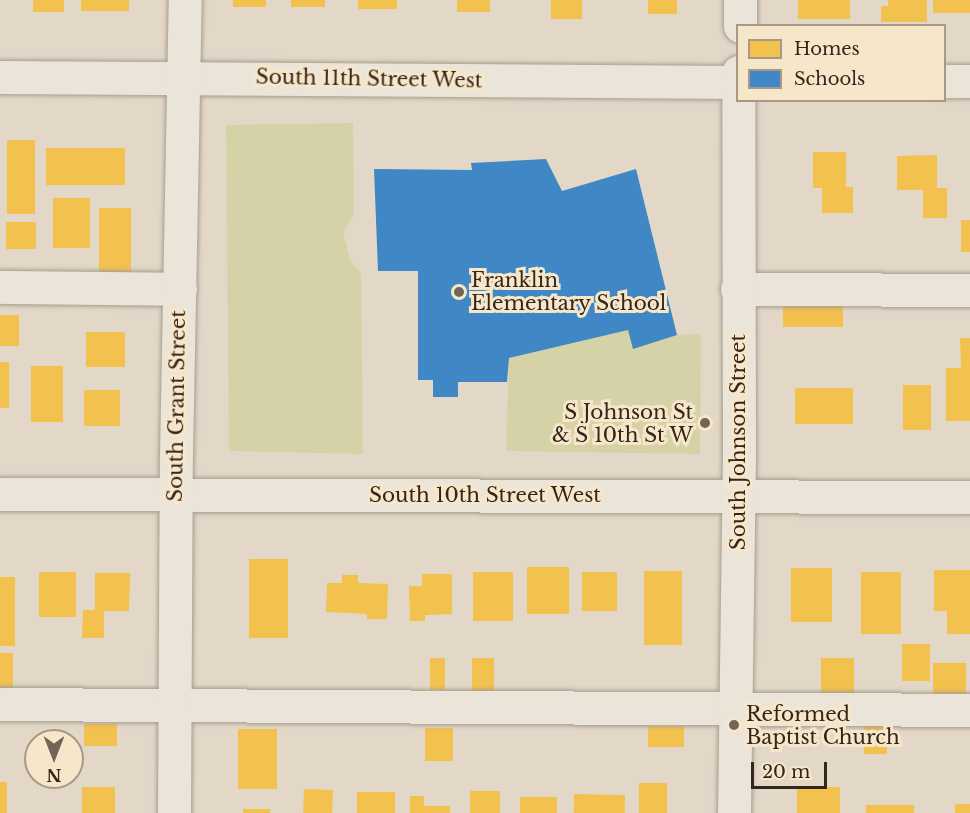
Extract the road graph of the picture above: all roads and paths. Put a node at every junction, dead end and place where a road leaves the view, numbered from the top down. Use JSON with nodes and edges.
{"nodes":[{"id":1,"x":185,"y":0,"type":"edge"},
{"id":2,"x":740,"y":0,"type":"edge"},
{"id":3,"x":740,"y":24,"type":"edge"},
{"id":4,"x":0,"y":77,"type":"edge"},
{"id":5,"x":185,"y":77,"type":"junction"},
{"id":6,"x":946,"y":81,"type":"edge"},
{"id":7,"x":970,"y":81,"type":"edge"},
{"id":8,"x":736,"y":82,"type":"edge"},
{"id":9,"x":737,"y":102,"type":"edge"},
{"id":10,"x":0,"y":287,"type":"edge"},
{"id":11,"x":180,"y":289,"type":"junction"},
{"id":12,"x":737,"y":289,"type":"junction"},
{"id":13,"x":970,"y":290,"type":"edge"},
{"id":14,"x":0,"y":494,"type":"edge"},
{"id":15,"x":176,"y":494,"type":"junction"},
{"id":16,"x":739,"y":495,"type":"junction"},
{"id":17,"x":970,"y":497,"type":"edge"},
{"id":18,"x":0,"y":705,"type":"edge"},
{"id":19,"x":174,"y":705,"type":"junction"},
{"id":20,"x":735,"y":710,"type":"junction"},
{"id":21,"x":970,"y":710,"type":"edge"},
{"id":22,"x":174,"y":813,"type":"edge"},
{"id":23,"x":734,"y":813,"type":"edge"}],
"edges":[{"from":1,"to":5,"type":"street","name":"South Grant Street"},
{"from":2,"to":3,"type":"street"},
{"from":4,"to":5,"type":"street","name":"South 11th Street West"},
{"from":5,"to":8,"type":"street","name":"South 11th Street West"},
{"from":5,"to":11,"type":"street","name":"South Grant Street"},
{"from":6,"to":7,"type":"street"},
{"from":9,"to":12,"type":"street","name":"South Johnson Street"},
{"from":10,"to":11,"type":"street"},
{"from":11,"to":15,"type":"street","name":"South Grant Street"},
{"from":12,"to":13,"type":"street"},
{"from":12,"to":16,"type":"street","name":"South Johnson Street"},
{"from":14,"to":15,"type":"street","name":"South 10th Street West"},
{"from":15,"to":16,"type":"street","name":"South 10th Street West"},
{"from":15,"to":19,"type":"street","name":"South Grant Street"},
{"from":16,"to":17,"type":"street","name":"South 10th Street West"},
{"from":16,"to":20,"type":"street","name":"South Johnson Street"},
{"from":18,"to":19,"type":"street"},
{"from":19,"to":20,"type":"street"},
{"from":19,"to":22,"type":"street","name":"South Grant Street"},
{"from":20,"to":21,"type":"street"},
{"from":20,"to":23,"type":"street","name":"South Johnson Street"}]}
